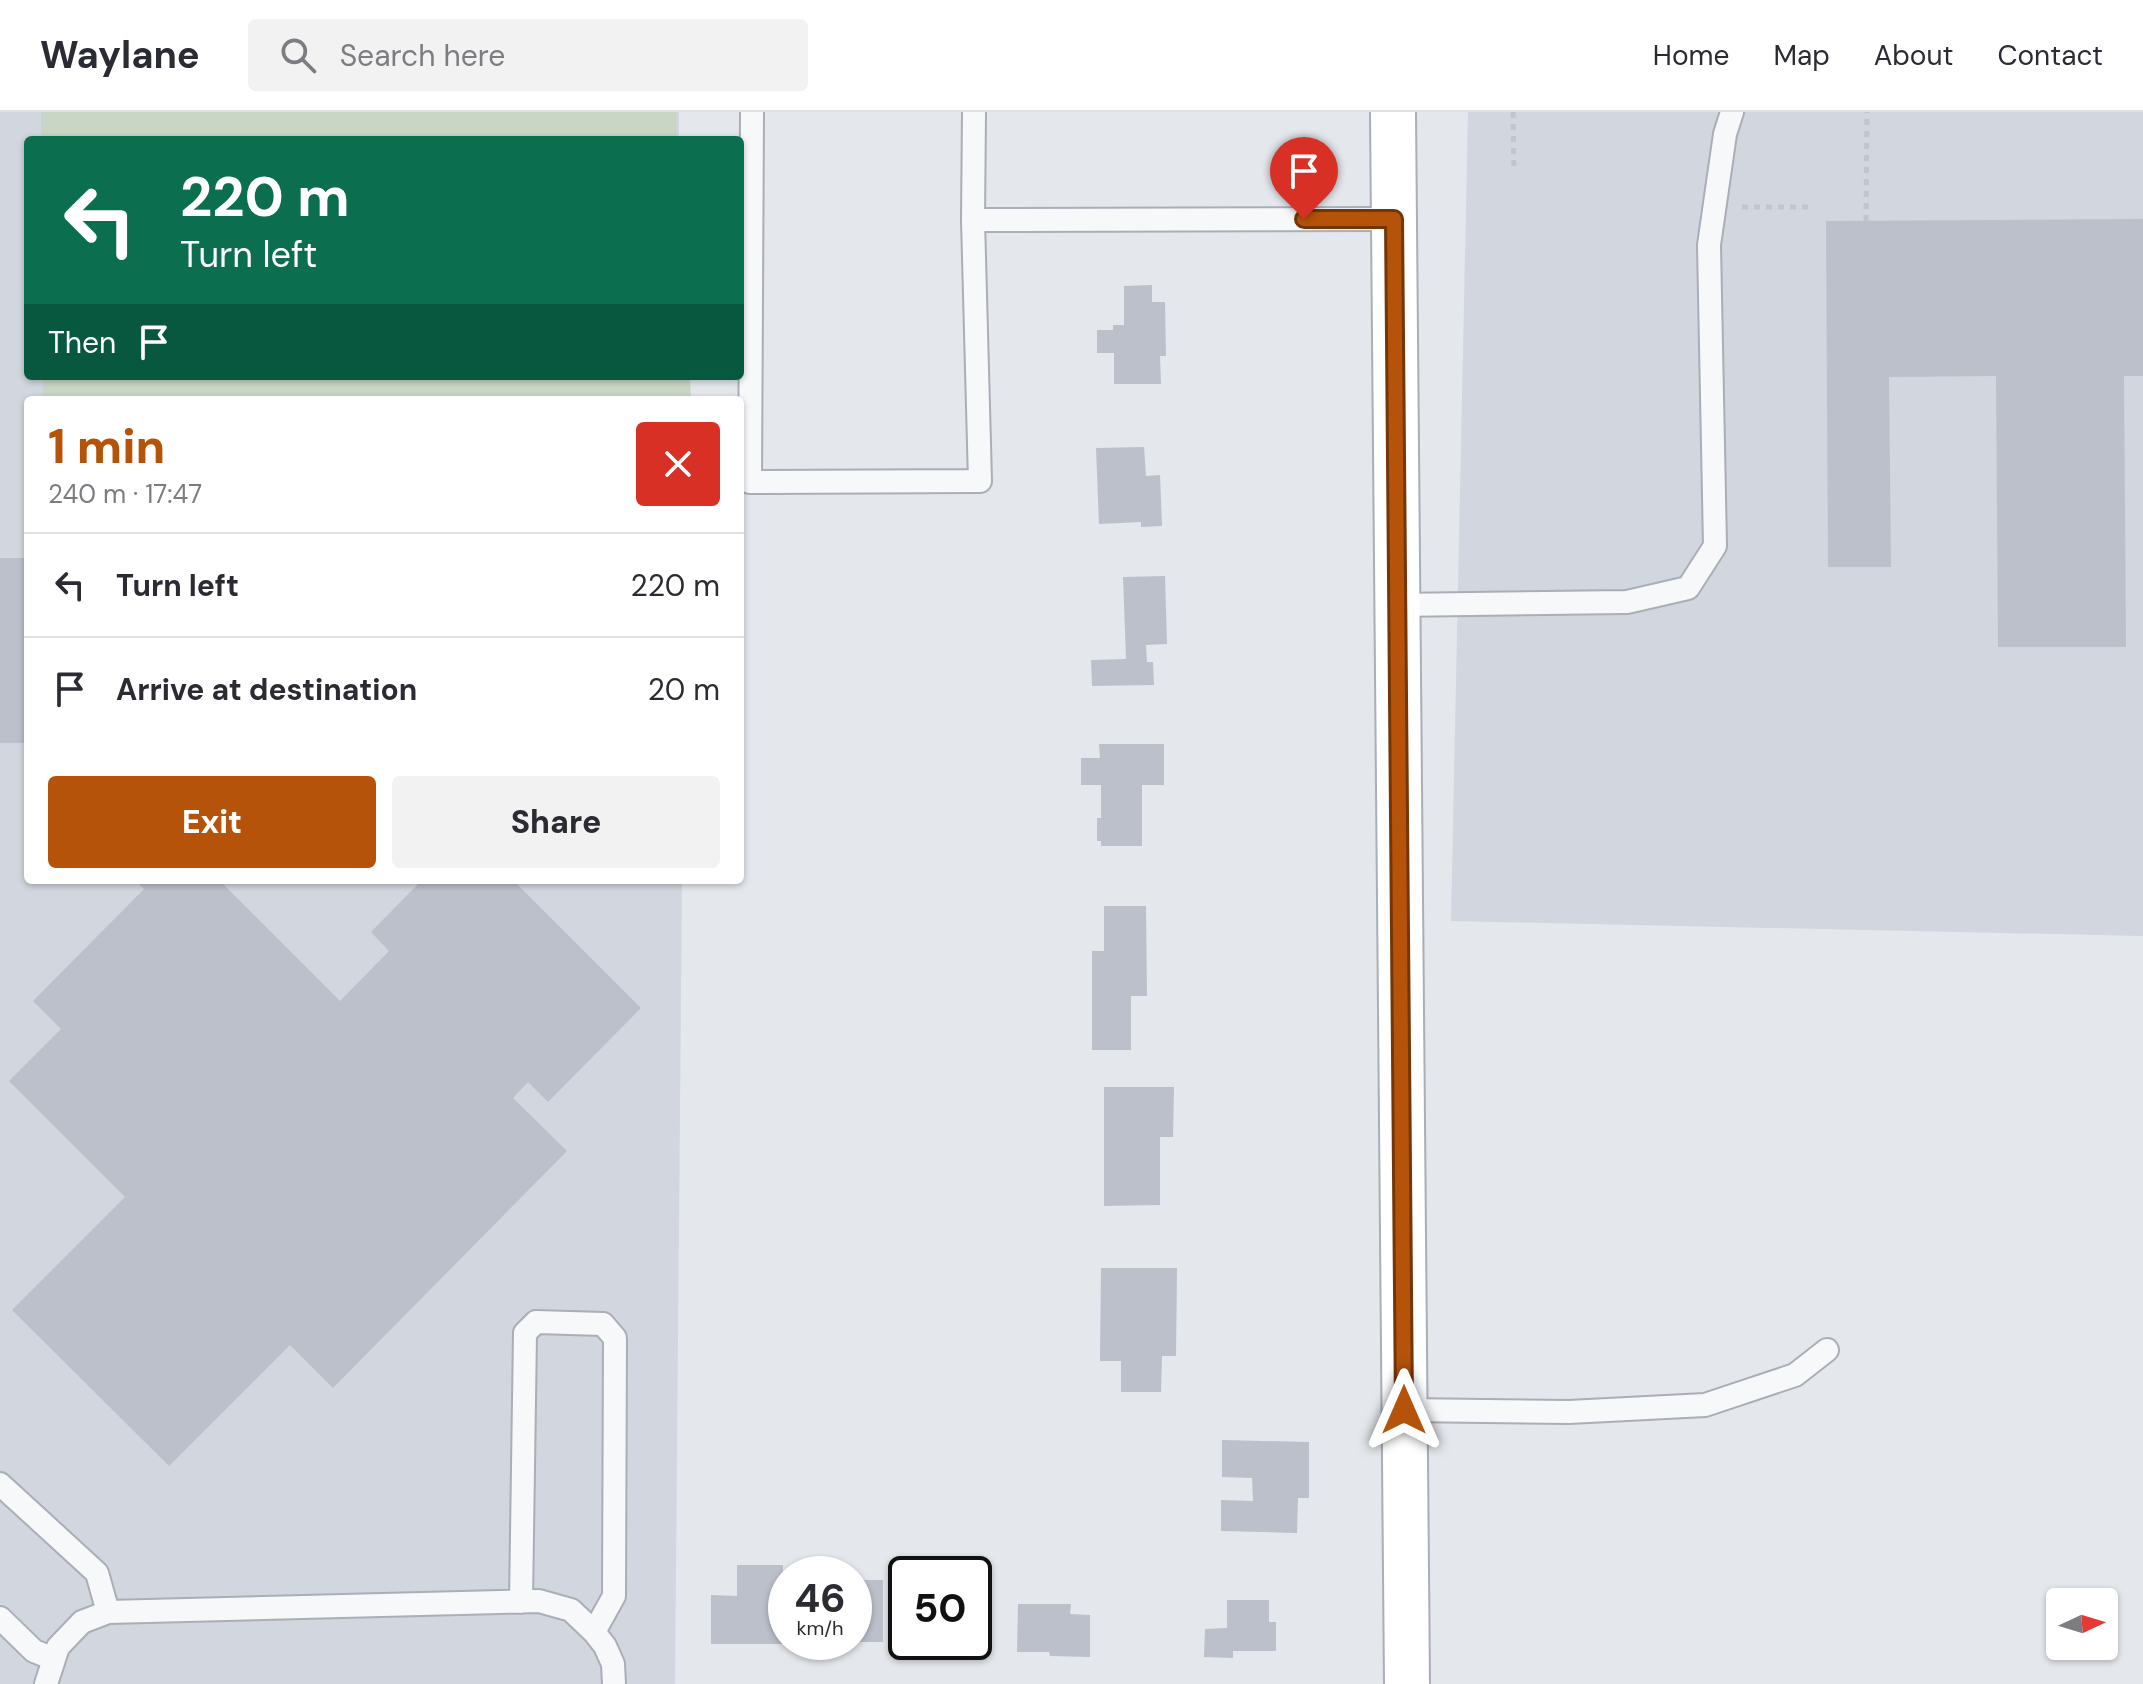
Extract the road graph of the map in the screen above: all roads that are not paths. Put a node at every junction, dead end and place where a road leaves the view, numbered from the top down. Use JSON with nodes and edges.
{"nodes":[{"id":1,"x":752,"y":112,"type":"edge"},
{"id":2,"x":974,"y":112,"type":"edge"},
{"id":3,"x":1393,"y":112,"type":"edge"},
{"id":4,"x":1732,"y":112,"type":"edge"},
{"id":5,"x":1394,"y":219,"type":"junction"},
{"id":6,"x":973,"y":220,"type":"junction"},
{"id":7,"x":1396,"y":605,"type":"junction"},
{"id":8,"x":1827,"y":1350,"type":"dead end"},
{"id":9,"x":1404,"y":1410,"type":"junction"},
{"id":10,"x":0,"y":1484,"type":"edge"},
{"id":11,"x":521,"y":1602,"type":"junction"},
{"id":12,"x":108,"y":1612,"type":"junction"},
{"id":13,"x":0,"y":1618,"type":"edge"},
{"id":14,"x":594,"y":1632,"type":"junction"},
{"id":15,"x":54,"y":1659,"type":"junction"},
{"id":16,"x":46,"y":1684,"type":"edge"},
{"id":17,"x":614,"y":1684,"type":"edge"},
{"id":18,"x":1407,"y":1684,"type":"edge"}],
"edges":[{"from":1,"to":6,"type":"lane"},
{"from":2,"to":6,"type":"lane"},
{"from":3,"to":5,"type":"main road"},
{"from":4,"to":7,"type":"lane"},
{"from":5,"to":6,"type":"lane"},
{"from":5,"to":7,"type":"main road"},
{"from":7,"to":9,"type":"main road"},
{"from":8,"to":9,"type":"lane"},
{"from":9,"to":18,"type":"main road"},
{"from":10,"to":12,"type":"lane"},
{"from":11,"to":12,"type":"lane"},
{"from":11,"to":14,"type":"lane"},
{"from":11,"to":14,"type":"lane"},
{"from":12,"to":15,"type":"lane"},
{"from":13,"to":15,"type":"lane"},
{"from":14,"to":17,"type":"lane"},
{"from":15,"to":16,"type":"lane"}]}
